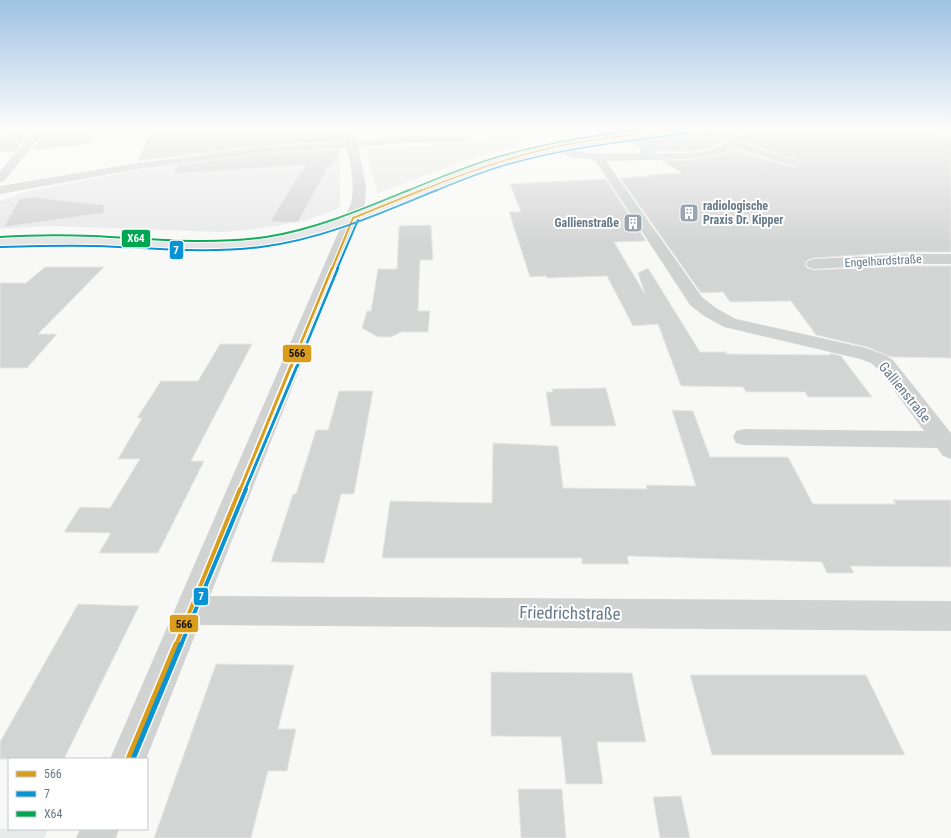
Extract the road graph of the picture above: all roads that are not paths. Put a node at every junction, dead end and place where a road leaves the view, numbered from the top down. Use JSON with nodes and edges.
{"nodes":[{"id":1,"x":9,"y":167,"type":"edge"},
{"id":2,"x":135,"y":167,"type":"edge"},
{"id":3,"x":355,"y":167,"type":"edge"},
{"id":4,"x":486,"y":167,"type":"edge"},
{"id":5,"x":605,"y":167,"type":"edge"},
{"id":6,"x":0,"y":178,"type":"edge"},
{"id":7,"x":0,"y":190,"type":"edge"},
{"id":8,"x":353,"y":218,"type":"junction"},
{"id":9,"x":0,"y":242,"type":"edge"},
{"id":10,"x":951,"y":259,"type":"edge"},
{"id":11,"x":814,"y":264,"type":"dead end"},
{"id":12,"x":744,"y":437,"type":"dead end"},
{"id":13,"x":948,"y":446,"type":"edge"},
{"id":14,"x":190,"y":610,"type":"junction"},
{"id":15,"x":951,"y":616,"type":"edge"},
{"id":16,"x":128,"y":758,"type":"edge"}],
"edges":[{"from":1,"to":6,"type":"street"},
{"from":2,"to":7,"type":"street"},
{"from":3,"to":8,"type":"street"},
{"from":4,"to":8,"type":"main road"},
{"from":5,"to":13,"type":"street","name":"Gallienstraße"},
{"from":8,"to":9,"type":"main road"},
{"from":8,"to":14,"type":"street"},
{"from":10,"to":11,"type":"street","name":"Engelhardstraße"},
{"from":12,"to":13,"type":"street"},
{"from":14,"to":15,"type":"street","name":"Friedrichstraße"},
{"from":14,"to":16,"type":"street"}]}
